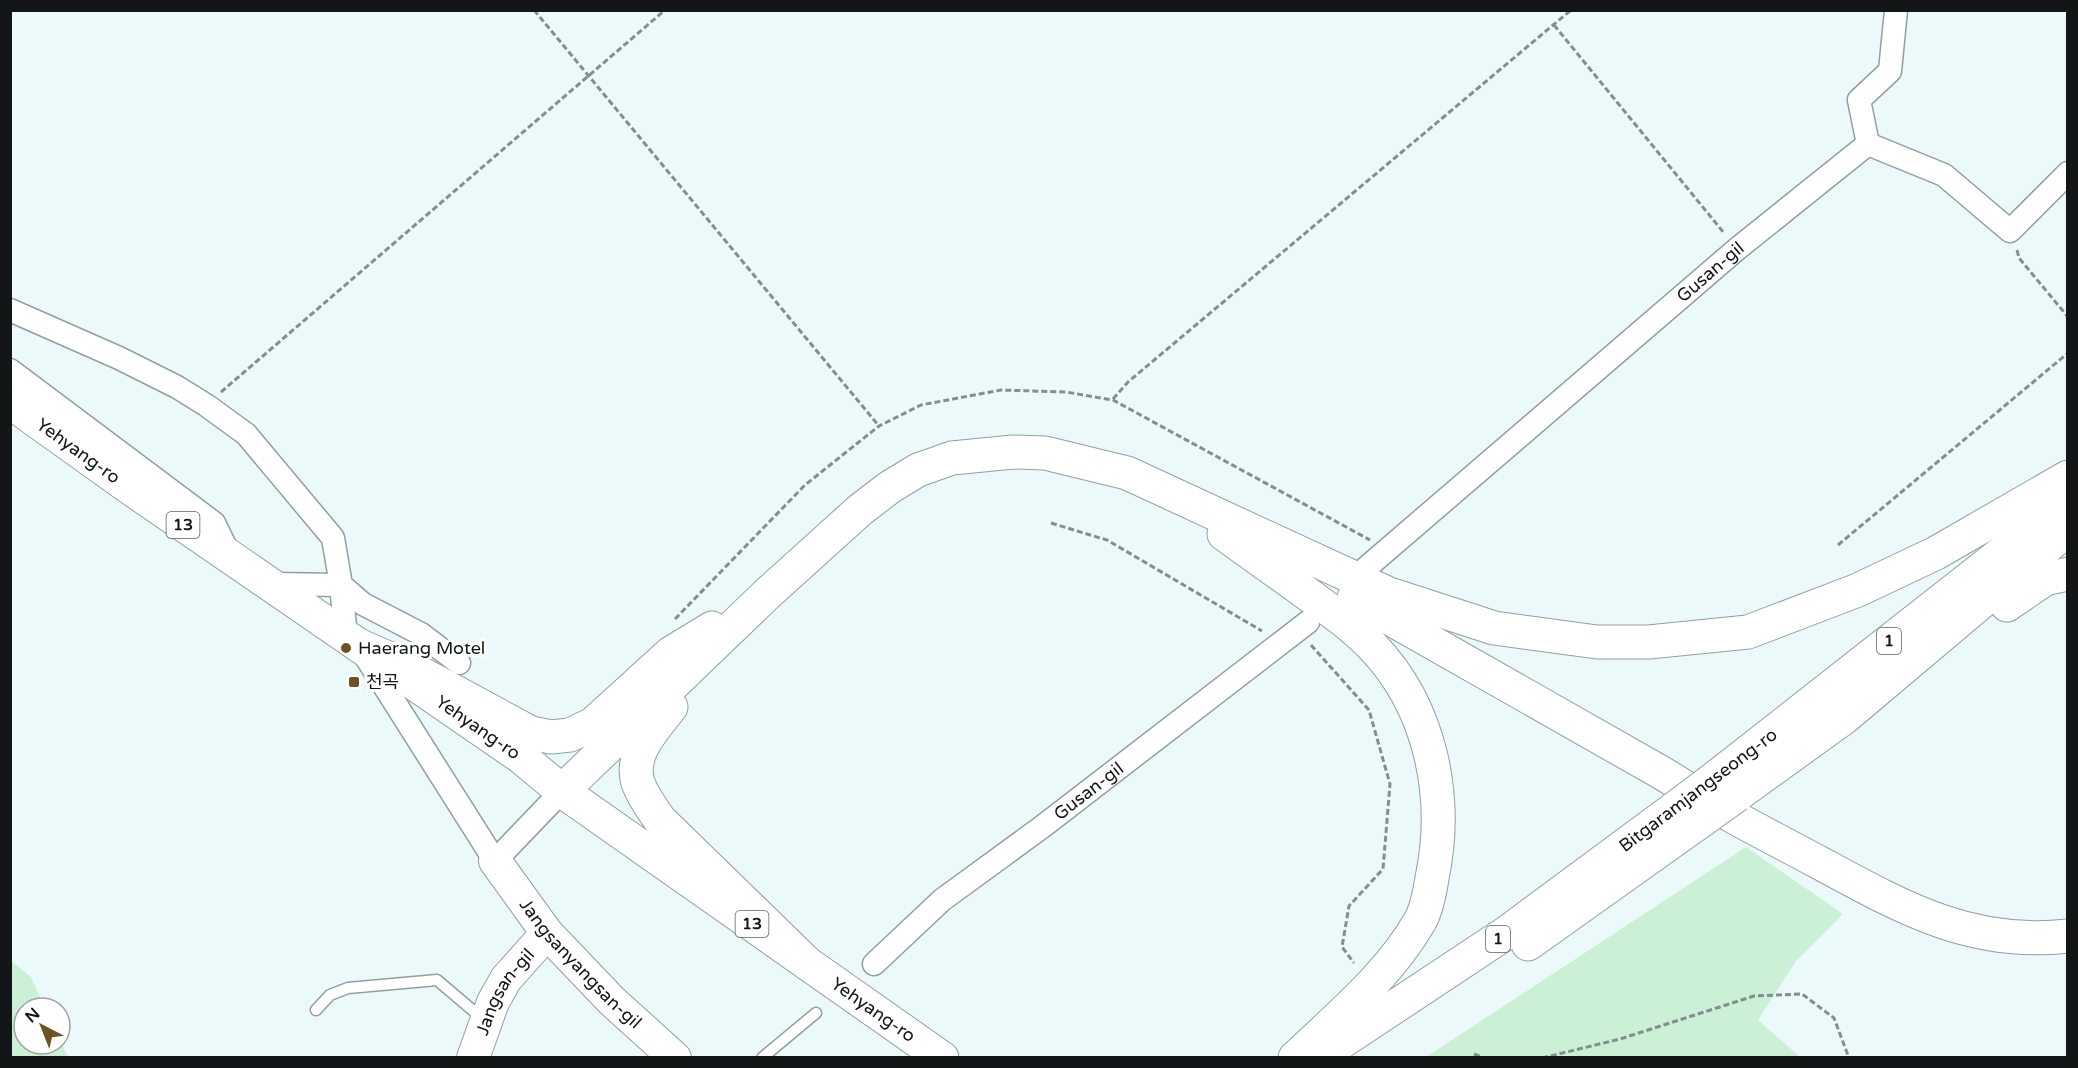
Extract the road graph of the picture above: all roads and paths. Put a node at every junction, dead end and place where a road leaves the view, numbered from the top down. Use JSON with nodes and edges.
{"nodes":[{"id":1,"x":534,"y":10,"type":"edge"},
{"id":2,"x":664,"y":10,"type":"edge"},
{"id":3,"x":1571,"y":10,"type":"edge"},
{"id":4,"x":1896,"y":10,"type":"edge"},
{"id":5,"x":1554,"y":25,"type":"junction"},
{"id":6,"x":588,"y":75,"type":"junction"},
{"id":7,"x":1868,"y":144,"type":"junction"},
{"id":8,"x":2067,"y":173,"type":"edge"},
{"id":9,"x":2010,"y":231,"type":"junction"},
{"id":10,"x":1737,"y":249,"type":"junction"},
{"id":11,"x":10,"y":310,"type":"edge"},
{"id":12,"x":2067,"y":316,"type":"edge"},
{"id":13,"x":2067,"y":353,"type":"edge"},
{"id":14,"x":10,"y":370,"type":"edge"},
{"id":15,"x":1113,"y":400,"type":"junction"},
{"id":16,"x":10,"y":402,"type":"edge"},
{"id":17,"x":206,"y":405,"type":"junction"},
{"id":18,"x":879,"y":426,"type":"junction"},
{"id":19,"x":2067,"y":477,"type":"edge"},
{"id":20,"x":1165,"y":490,"type":"junction"},
{"id":21,"x":2067,"y":501,"type":"edge"},
{"id":22,"x":1051,"y":523,"type":"dead end"},
{"id":23,"x":2067,"y":529,"type":"edge"},
{"id":24,"x":1838,"y":545,"type":"dead end"},
{"id":25,"x":1386,"y":551,"type":"junction"},
{"id":26,"x":231,"y":558,"type":"junction"},
{"id":27,"x":1366,"y":568,"type":"dead end"},
{"id":28,"x":2067,"y":574,"type":"edge"},
{"id":29,"x":269,"y":584,"type":"junction"},
{"id":30,"x":341,"y":585,"type":"junction"},
{"id":31,"x":767,"y":594,"type":"junction"},
{"id":32,"x":670,"y":625,"type":"dead end"},
{"id":33,"x":1295,"y":632,"type":"junction"},
{"id":34,"x":352,"y":640,"type":"junction"},
{"id":35,"x":459,"y":663,"type":"dead end"},
{"id":36,"x":1845,"y":717,"type":"junction"},
{"id":37,"x":1724,"y":788,"type":"junction"},
{"id":38,"x":562,"y":790,"type":"junction"},
{"id":39,"x":1687,"y":816,"type":"junction"},
{"id":40,"x":495,"y":861,"type":"junction"},
{"id":41,"x":547,"y":933,"type":"junction"},
{"id":42,"x":2067,"y":936,"type":"edge"},
{"id":43,"x":1354,"y":963,"type":"dead end"},
{"id":44,"x":808,"y":964,"type":"junction"},
{"id":45,"x":874,"y":964,"type":"dead end"},
{"id":46,"x":316,"y":1010,"type":"dead end"},
{"id":47,"x":816,"y":1013,"type":"dead end"},
{"id":48,"x":486,"y":1022,"type":"junction"},
{"id":49,"x":1474,"y":1054,"type":"dead end"},
{"id":50,"x":473,"y":1058,"type":"edge"},
{"id":51,"x":675,"y":1058,"type":"edge"},
{"id":52,"x":762,"y":1058,"type":"edge"},
{"id":53,"x":942,"y":1058,"type":"edge"},
{"id":54,"x":1295,"y":1058,"type":"edge"},
{"id":55,"x":1313,"y":1058,"type":"edge"},
{"id":56,"x":1352,"y":1058,"type":"edge"},
{"id":57,"x":1484,"y":1058,"type":"edge"},
{"id":58,"x":1542,"y":1058,"type":"edge"},
{"id":59,"x":1849,"y":1058,"type":"edge"}],
"edges":[{"from":1,"to":6,"type":"path"},
{"from":2,"to":6,"type":"path"},
{"from":3,"to":5,"type":"path"},
{"from":4,"to":7,"type":"street"},
{"from":5,"to":10,"type":"path"},
{"from":5,"to":15,"type":"path"},
{"from":6,"to":17,"type":"path"},
{"from":6,"to":18,"type":"path"},
{"from":7,"to":9,"type":"street"},
{"from":7,"to":10,"type":"street","name":"Gusan-gil"},
{"from":8,"to":9,"type":"street"},
{"from":9,"to":12,"type":"path"},
{"from":10,"to":25,"type":"street","name":"Gusan-gil"},
{"from":11,"to":17,"type":"street"},
{"from":13,"to":24,"type":"path"},
{"from":14,"to":26,"type":"street"},
{"from":15,"to":18,"type":"path"},
{"from":15,"to":25,"type":"path"},
{"from":16,"to":26,"type":"main road","name":"Yehyang-ro","number":"13"},
{"from":17,"to":30,"type":"street"},
{"from":18,"to":32,"type":"path"},
{"from":19,"to":20,"type":"main road"},
{"from":20,"to":31,"type":"main road"},
{"from":20,"to":42,"type":"main road"},
{"from":20,"to":54,"type":"main road"},
{"from":21,"to":37,"type":"main road","name":"Bitgaramjangseong-ro","number":"1"},
{"from":22,"to":33,"type":"path"},
{"from":23,"to":36,"type":"main road","name":"Bitgaramjangseong-ro","number":"1"},
{"from":25,"to":27,"type":"street","name":"Gusan-gil"},
{"from":26,"to":29,"type":"main road","name":"Yehyang-ro","number":"13"},
{"from":28,"to":36,"type":"main road"},
{"from":29,"to":30,"type":"street"},
{"from":29,"to":34,"type":"main road","name":"Yehyang-ro","number":"13"},
{"from":30,"to":34,"type":"street"},
{"from":30,"to":35,"type":"street"},
{"from":31,"to":34,"type":"main road"},
{"from":31,"to":38,"type":"main road"},
{"from":31,"to":44,"type":"main road"},
{"from":33,"to":43,"type":"path"},
{"from":33,"to":45,"type":"street","name":"Gusan-gil"},
{"from":34,"to":38,"type":"main road","name":"Yehyang-ro","number":"13"},
{"from":34,"to":40,"type":"street"},
{"from":36,"to":37,"type":"main road","name":"Bitgaramjangseong-ro","number":"1"},
{"from":37,"to":39,"type":"main road","name":"Bitgaramjangseong-ro","number":"1","bridge":true},
{"from":38,"to":40,"type":"street"},
{"from":38,"to":44,"type":"main road","name":"Yehyang-ro","number":"13"},
{"from":39,"to":55,"type":"main road","name":"Bitgaramjangseong-ro","number":"1"},
{"from":39,"to":56,"type":"main road","name":"Bitgaramjangseong-ro","number":"1"},
{"from":40,"to":41,"type":"street","name":"Jangsanyangsan-gil"},
{"from":41,"to":48,"type":"street","name":"Jangsan-gil"},
{"from":41,"to":51,"type":"street","name":"Jangsanyangsan-gil"},
{"from":44,"to":53,"type":"main road","name":"Yehyang-ro","number":"13"},
{"from":46,"to":48,"type":"lane"},
{"from":47,"to":52,"type":"lane"},
{"from":48,"to":50,"type":"street","name":"Jangsan-gil"},
{"from":49,"to":57,"type":"path"},
{"from":58,"to":59,"type":"path"}]}
